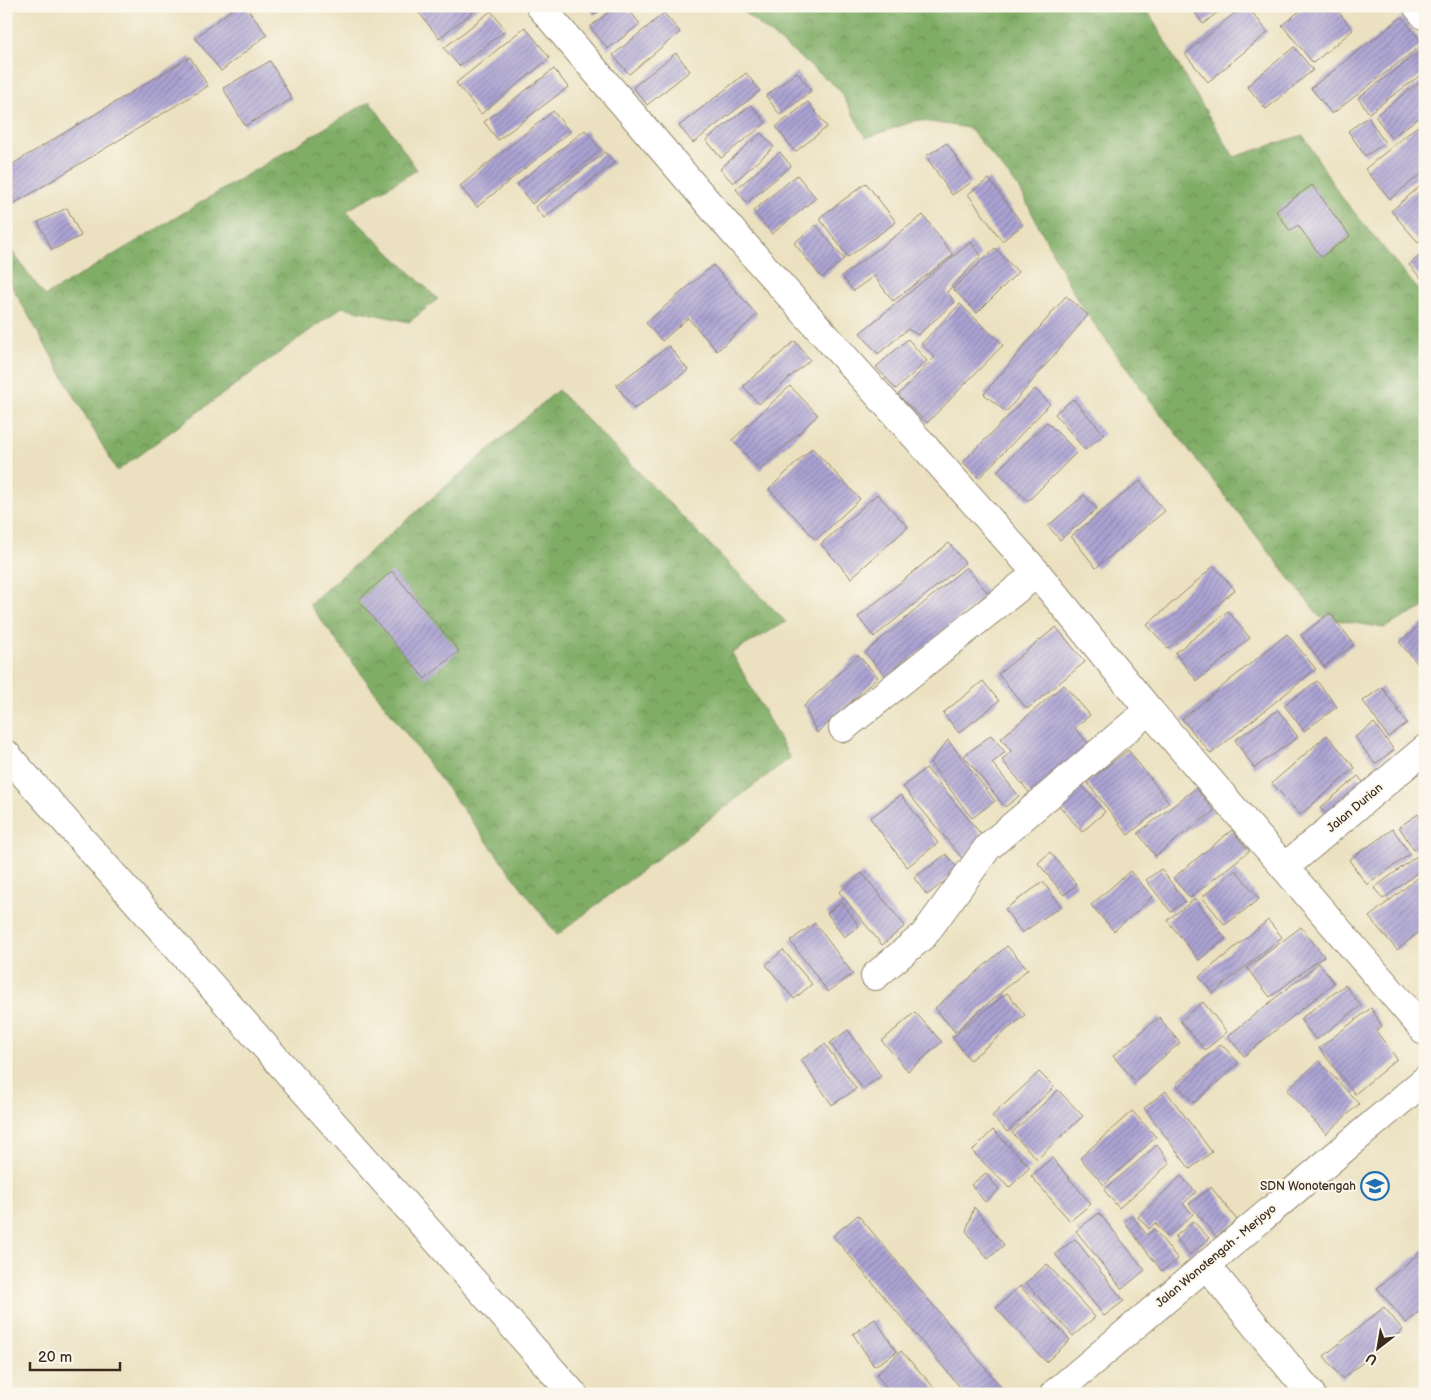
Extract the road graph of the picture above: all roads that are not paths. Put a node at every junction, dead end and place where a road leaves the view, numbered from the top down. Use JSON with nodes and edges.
{"nodes":[{"id":1,"x":540,"y":6,"type":"edge"},
{"id":2,"x":1417,"y":6,"type":"edge"},
{"id":3,"x":1425,"y":16,"type":"edge"},
{"id":4,"x":1036,"y":573,"type":"junction"},
{"id":5,"x":1150,"y":710,"type":"junction"},
{"id":6,"x":843,"y":728,"type":"dead end"},
{"id":7,"x":1425,"y":749,"type":"edge"},
{"id":8,"x":6,"y":754,"type":"edge"},
{"id":9,"x":1285,"y":867,"type":"junction"},
{"id":10,"x":875,"y":976,"type":"dead end"},
{"id":11,"x":1425,"y":1031,"type":"edge"},
{"id":12,"x":1425,"y":1080,"type":"edge"},
{"id":13,"x":1206,"y":1265,"type":"junction"},
{"id":14,"x":573,"y":1394,"type":"edge"},
{"id":15,"x":1054,"y":1394,"type":"edge"},
{"id":16,"x":1311,"y":1394,"type":"edge"}],
"edges":[{"from":1,"to":4,"type":"street"},
{"from":2,"to":3,"type":"street"},
{"from":4,"to":5,"type":"street"},
{"from":4,"to":6,"type":"street"},
{"from":5,"to":9,"type":"street"},
{"from":5,"to":10,"type":"street"},
{"from":7,"to":9,"type":"street","name":"Jalan Durian"},
{"from":8,"to":14,"type":"street"},
{"from":9,"to":11,"type":"street"},
{"from":12,"to":13,"type":"street","name":"Jalan Wonotengah - Merjoyo"},
{"from":13,"to":15,"type":"street","name":"Jalan Wonotengah - Merjoyo"},
{"from":13,"to":16,"type":"street"}]}
